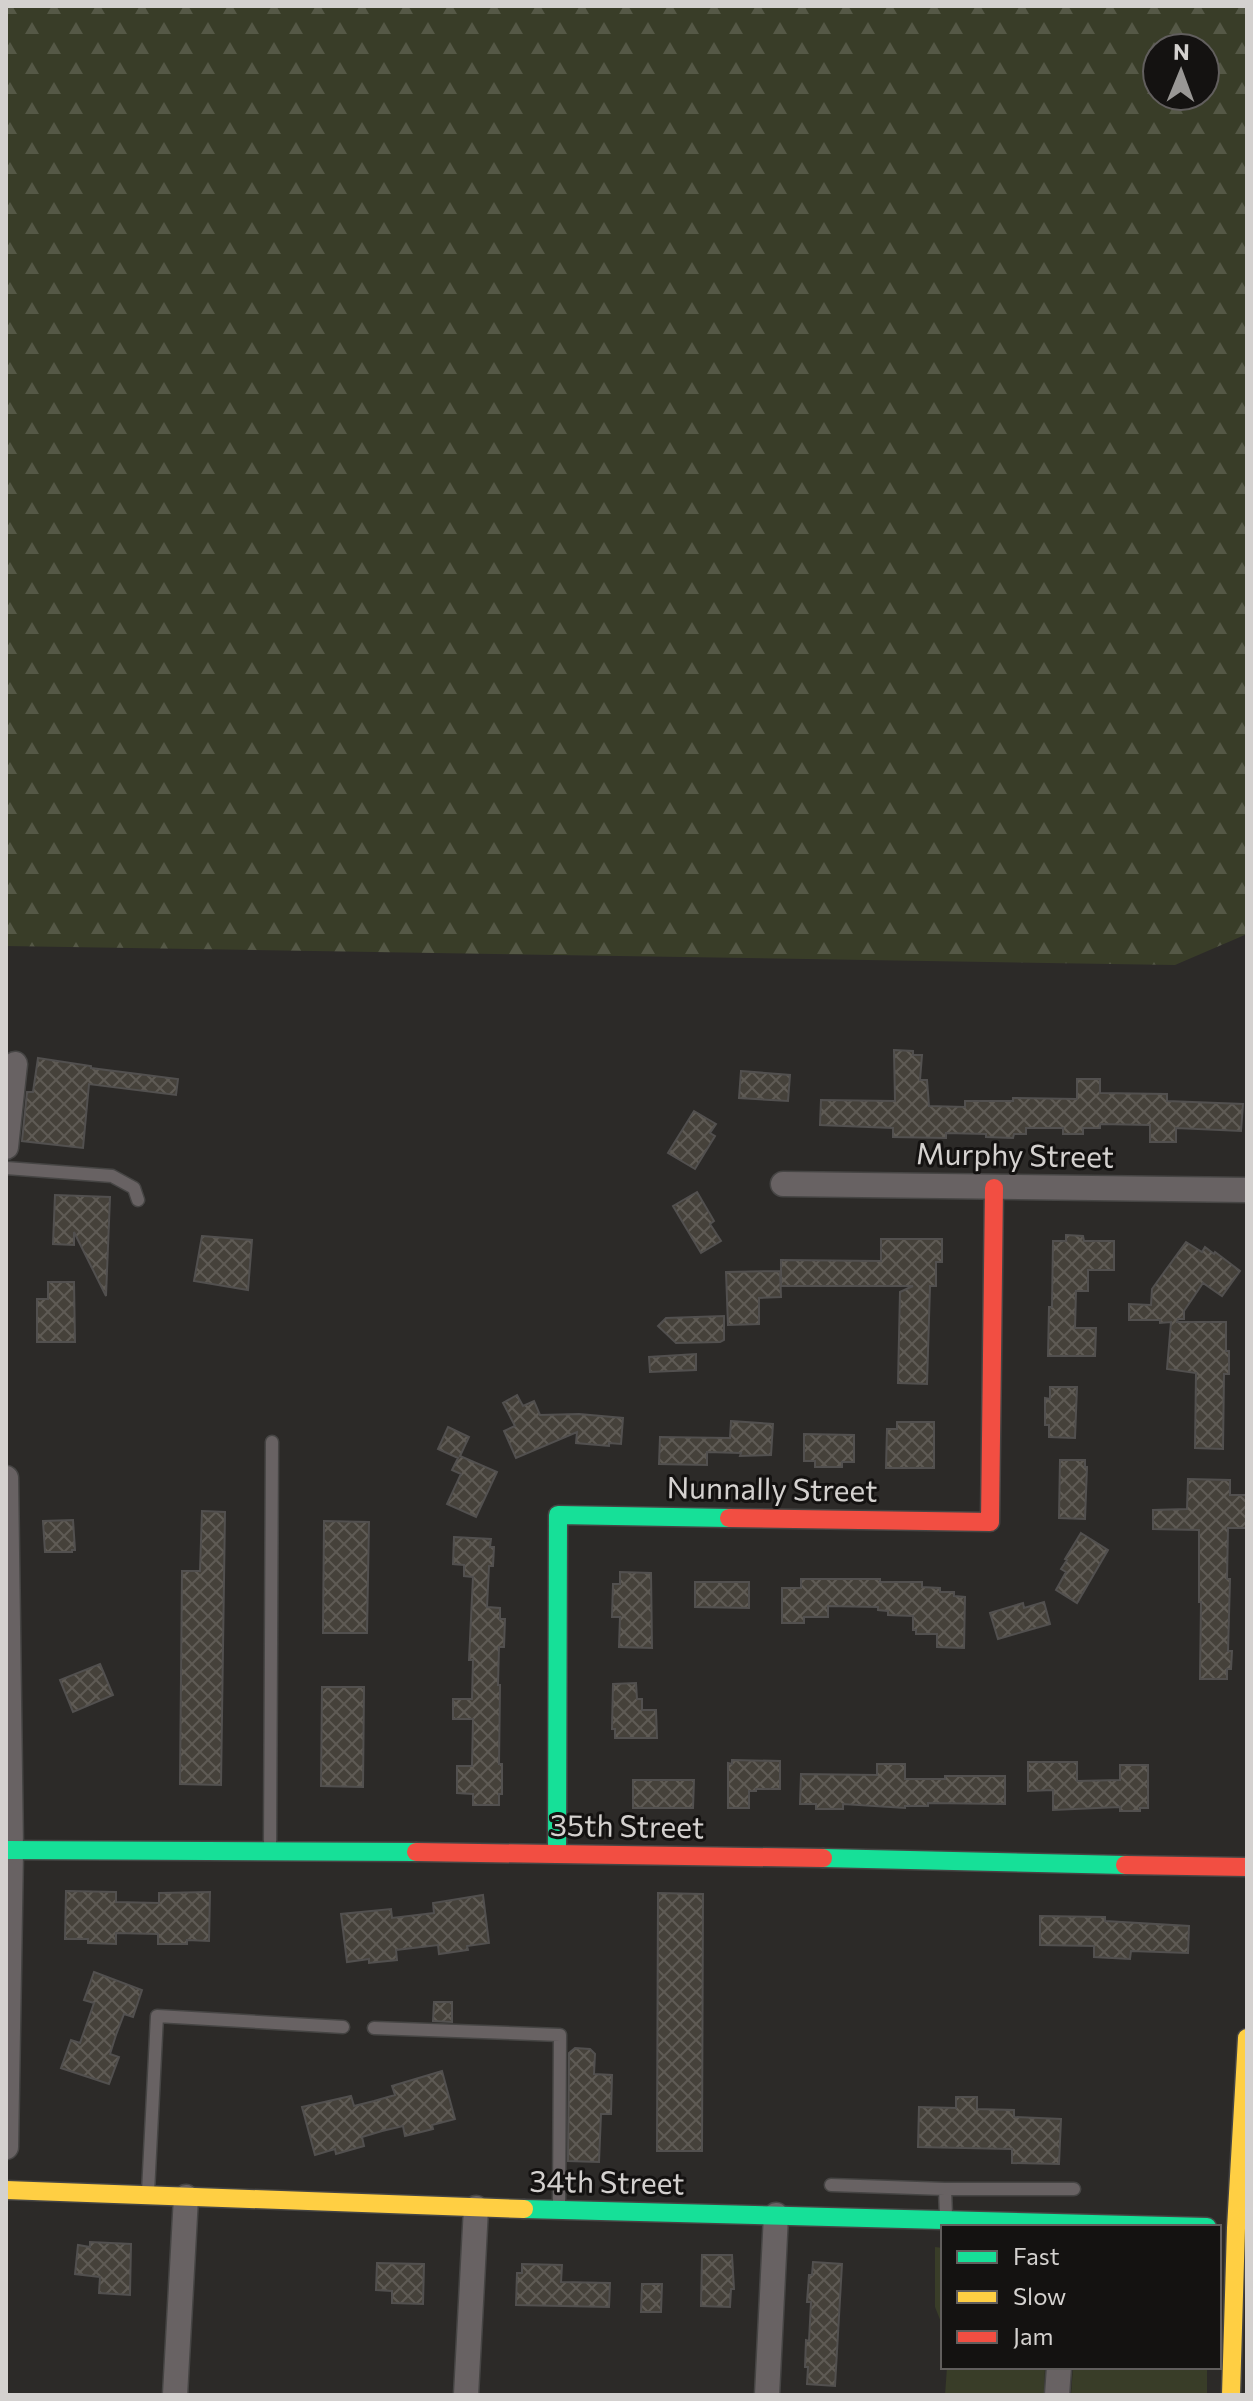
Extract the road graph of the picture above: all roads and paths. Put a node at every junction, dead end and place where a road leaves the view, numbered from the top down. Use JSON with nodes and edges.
{"nodes":[{"id":1,"x":15,"y":1064,"type":"dead end"},
{"id":2,"x":6,"y":1147,"type":"edge"},
{"id":3,"x":6,"y":1168,"type":"edge"},
{"id":4,"x":783,"y":1184,"type":"dead end"},
{"id":5,"x":994,"y":1188,"type":"junction"},
{"id":6,"x":1247,"y":1190,"type":"edge"},
{"id":7,"x":138,"y":1200,"type":"dead end"},
{"id":8,"x":272,"y":1442,"type":"dead end"},
{"id":9,"x":6,"y":1478,"type":"edge"},
{"id":10,"x":7,"y":1527,"type":"edge"},
{"id":11,"x":8,"y":1850,"type":"edge"},
{"id":12,"x":270,"y":1851,"type":"junction"},
{"id":13,"x":557,"y":1853,"type":"junction"},
{"id":14,"x":1247,"y":1867,"type":"edge"},
{"id":15,"x":343,"y":2027,"type":"dead end"},
{"id":16,"x":374,"y":2028,"type":"dead end"},
{"id":17,"x":1247,"y":2038,"type":"edge"},
{"id":18,"x":6,"y":2147,"type":"edge"},
{"id":19,"x":831,"y":2185,"type":"dead end"},
{"id":20,"x":945,"y":2189,"type":"junction"},
{"id":21,"x":1074,"y":2189,"type":"dead end"},
{"id":22,"x":6,"y":2190,"type":"edge"},
{"id":23,"x":148,"y":2195,"type":"junction"},
{"id":24,"x":186,"y":2197,"type":"junction"},
{"id":25,"x":476,"y":2208,"type":"junction"},
{"id":26,"x":559,"y":2210,"type":"junction"},
{"id":27,"x":776,"y":2215,"type":"junction"},
{"id":28,"x":946,"y":2219,"type":"junction"},
{"id":29,"x":1066,"y":2225,"type":"edge"},
{"id":30,"x":1234,"y":2228,"type":"edge"},
{"id":31,"x":1059,"y":2369,"type":"edge"},
{"id":32,"x":175,"y":2395,"type":"edge"},
{"id":33,"x":466,"y":2395,"type":"edge"},
{"id":34,"x":767,"y":2395,"type":"edge"},
{"id":35,"x":1057,"y":2395,"type":"edge"},
{"id":36,"x":1231,"y":2395,"type":"edge"}],
"edges":[{"from":1,"to":2,"type":"street"},
{"from":3,"to":7,"type":"lane"},
{"from":4,"to":5,"type":"street","name":"Murphy Street"},
{"from":5,"to":6,"type":"street","name":"Murphy Street"},
{"from":5,"to":13,"type":"street","name":"Nunnally Street"},
{"from":8,"to":12,"type":"lane"},
{"from":9,"to":10,"type":"street"},
{"from":10,"to":11,"type":"street"},
{"from":11,"to":12,"type":"street","name":"35th Street"},
{"from":11,"to":18,"type":"street"},
{"from":12,"to":13,"type":"street","name":"35th Street"},
{"from":13,"to":14,"type":"street","name":"35th Street"},
{"from":15,"to":23,"type":"lane"},
{"from":16,"to":26,"type":"lane"},
{"from":17,"to":30,"type":"street"},
{"from":19,"to":20,"type":"lane"},
{"from":20,"to":21,"type":"lane"},
{"from":20,"to":28,"type":"lane"},
{"from":22,"to":23,"type":"street","name":"34th Street"},
{"from":23,"to":24,"type":"street","name":"34th Street"},
{"from":24,"to":25,"type":"street","name":"34th Street"},
{"from":24,"to":32,"type":"street"},
{"from":25,"to":26,"type":"street","name":"34th Street"},
{"from":25,"to":33,"type":"street"},
{"from":26,"to":27,"type":"street","name":"34th Street"},
{"from":27,"to":28,"type":"street","name":"34th Street"},
{"from":27,"to":34,"type":"street"},
{"from":28,"to":29,"type":"street","name":"34th Street"},
{"from":30,"to":36,"type":"street"},
{"from":31,"to":35,"type":"street"}]}
